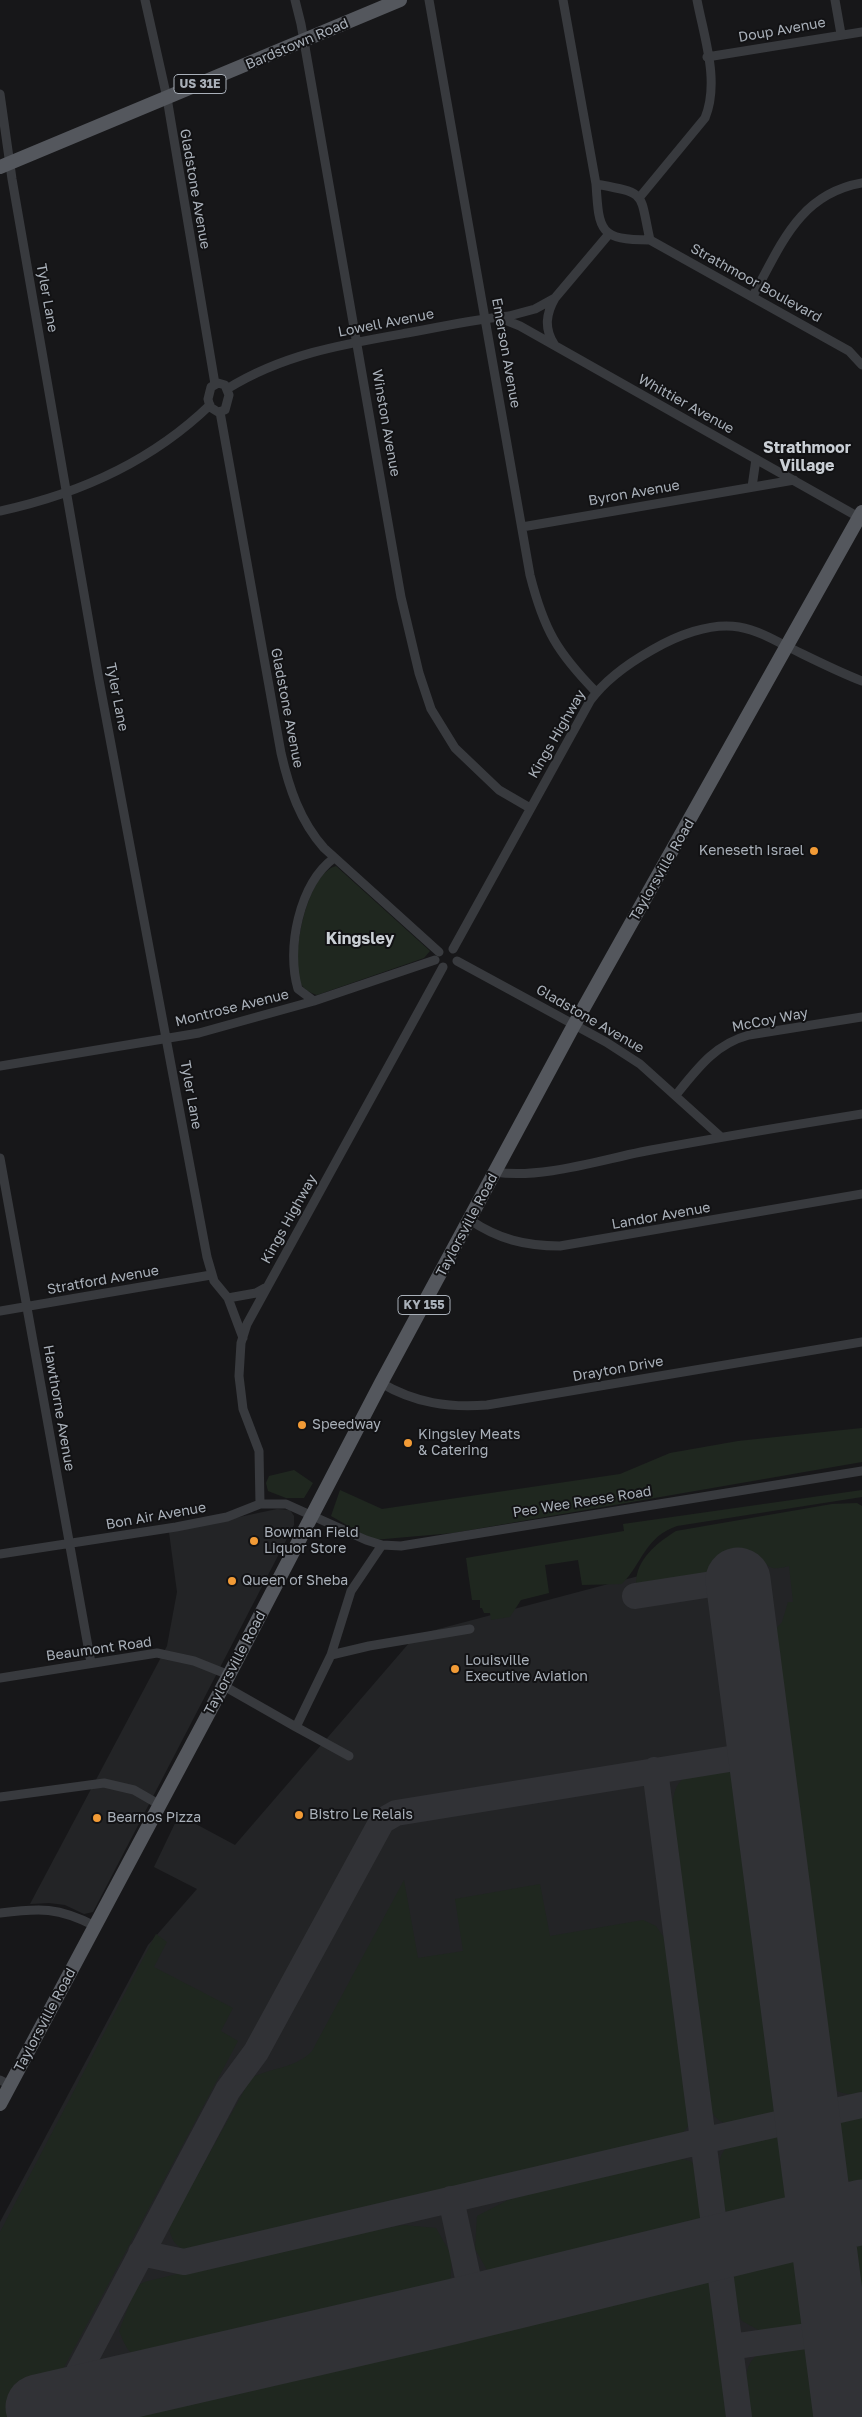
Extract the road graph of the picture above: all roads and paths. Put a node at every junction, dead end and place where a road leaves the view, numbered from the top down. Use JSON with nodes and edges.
{"nodes":[{"id":1,"x":145,"y":0,"type":"edge"},
{"id":2,"x":295,"y":0,"type":"edge"},
{"id":3,"x":400,"y":0,"type":"edge"},
{"id":4,"x":429,"y":0,"type":"edge"},
{"id":5,"x":563,"y":0,"type":"edge"},
{"id":6,"x":697,"y":0,"type":"edge"},
{"id":7,"x":834,"y":0,"type":"edge"},
{"id":8,"x":862,"y":32,"type":"edge"},
{"id":9,"x":841,"y":34,"type":"junction"},
{"id":10,"x":304,"y":41,"type":"junction"},
{"id":11,"x":707,"y":57,"type":"junction"},
{"id":12,"x":0,"y":94,"type":"edge"},
{"id":13,"x":167,"y":98,"type":"junction"},
{"id":14,"x":5,"y":165,"type":"edge"},
{"id":15,"x":862,"y":183,"type":"edge"},
{"id":16,"x":596,"y":184,"type":"junction"},
{"id":17,"x":639,"y":198,"type":"junction"},
{"id":18,"x":609,"y":234,"type":"junction"},
{"id":19,"x":650,"y":240,"type":"junction"},
{"id":20,"x":753,"y":296,"type":"junction"},
{"id":21,"x":555,"y":298,"type":"junction"},
{"id":22,"x":497,"y":317,"type":"junction"},
{"id":23,"x":486,"y":319,"type":"junction"},
{"id":24,"x":358,"y":342,"type":"junction"},
{"id":25,"x":555,"y":346,"type":"junction"},
{"id":26,"x":849,"y":351,"type":"junction"},
{"id":27,"x":862,"y":353,"type":"edge"},
{"id":28,"x":862,"y":365,"type":"edge"},
{"id":29,"x":215,"y":384,"type":"junction"},
{"id":30,"x":228,"y":389,"type":"junction"},
{"id":31,"x":210,"y":405,"type":"junction"},
{"id":32,"x":220,"y":412,"type":"junction"},
{"id":33,"x":756,"y":459,"type":"junction"},
{"id":34,"x":794,"y":480,"type":"junction"},
{"id":35,"x":752,"y":487,"type":"junction"},
{"id":36,"x":68,"y":492,"type":"junction"},
{"id":37,"x":0,"y":511,"type":"edge"},
{"id":38,"x":861,"y":516,"type":"edge"},
{"id":39,"x":522,"y":527,"type":"junction"},
{"id":40,"x":786,"y":646,"type":"junction"},
{"id":41,"x":862,"y":681,"type":"edge"},
{"id":42,"x":596,"y":692,"type":"junction"},
{"id":43,"x":530,"y":808,"type":"junction"},
{"id":44,"x":334,"y":858,"type":"junction"},
{"id":45,"x":453,"y":949,"type":"junction"},
{"id":46,"x":437,"y":956,"type":"junction"},
{"id":47,"x":457,"y":960,"type":"junction"},
{"id":48,"x":443,"y":967,"type":"junction"},
{"id":49,"x":298,"y":989,"type":"junction"},
{"id":50,"x":314,"y":1001,"type":"junction"},
{"id":51,"x":289,"y":1008,"type":"junction"},
{"id":52,"x":862,"y":1017,"type":"edge"},
{"id":53,"x":574,"y":1025,"type":"junction"},
{"id":54,"x":167,"y":1039,"type":"junction"},
{"id":55,"x":0,"y":1066,"type":"edge"},
{"id":56,"x":676,"y":1095,"type":"junction"},
{"id":57,"x":862,"y":1114,"type":"edge"},
{"id":58,"x":720,"y":1137,"type":"junction"},
{"id":59,"x":0,"y":1158,"type":"edge"},
{"id":60,"x":496,"y":1172,"type":"junction"},
{"id":61,"x":862,"y":1194,"type":"edge"},
{"id":62,"x":470,"y":1220,"type":"junction"},
{"id":63,"x":211,"y":1275,"type":"junction"},
{"id":64,"x":268,"y":1286,"type":"junction"},
{"id":65,"x":228,"y":1298,"type":"junction"},
{"id":66,"x":27,"y":1307,"type":"junction"},
{"id":67,"x":0,"y":1311,"type":"edge"},
{"id":68,"x":243,"y":1338,"type":"junction"},
{"id":69,"x":862,"y":1342,"type":"edge"},
{"id":70,"x":381,"y":1383,"type":"junction"},
{"id":71,"x":862,"y":1470,"type":"edge"},
{"id":72,"x":260,"y":1504,"type":"junction"},
{"id":73,"x":311,"y":1516,"type":"junction"},
{"id":74,"x":70,"y":1544,"type":"junction"},
{"id":75,"x":382,"y":1544,"type":"junction"},
{"id":76,"x":0,"y":1554,"type":"edge"},
{"id":77,"x":470,"y":1629,"type":"dead end"},
{"id":78,"x":331,"y":1655,"type":"junction"},
{"id":79,"x":91,"y":1663,"type":"junction"},
{"id":80,"x":0,"y":1678,"type":"edge"},
{"id":81,"x":226,"y":1681,"type":"junction"},
{"id":82,"x":296,"y":1727,"type":"junction"},
{"id":83,"x":349,"y":1756,"type":"dead end"},
{"id":84,"x":0,"y":1797,"type":"edge"},
{"id":85,"x":160,"y":1805,"type":"junction"},
{"id":86,"x":0,"y":1913,"type":"edge"},
{"id":87,"x":95,"y":1926,"type":"junction"},
{"id":88,"x":5,"y":2083,"type":"edge"},
{"id":89,"x":0,"y":2104,"type":"edge"}],
"edges":[{"from":1,"to":13,"type":"street","name":"Gladstone Avenue"},
{"from":2,"to":10,"type":"street","name":"Winston Avenue"},
{"from":3,"to":10,"type":"main road","name":"Bardstown Road","number":"US 31E"},
{"from":4,"to":23,"type":"street","name":"Emerson Avenue"},
{"from":5,"to":16,"type":"street"},
{"from":6,"to":11,"type":"street"},
{"from":7,"to":9,"type":"street"},
{"from":8,"to":9,"type":"street","name":"Doup Avenue"},
{"from":9,"to":11,"type":"street","name":"Doup Avenue"},
{"from":10,"to":13,"type":"main road","name":"Bardstown Road","number":"US 31E"},
{"from":10,"to":24,"type":"street","name":"Winston Avenue"},
{"from":11,"to":17,"type":"street"},
{"from":12,"to":14,"type":"street","name":"Tyler Lane"},
{"from":13,"to":14,"type":"main road","name":"Bardstown Road","number":"US 31E"},
{"from":13,"to":29,"type":"street","name":"Gladstone Avenue"},
{"from":14,"to":36,"type":"street","name":"Tyler Lane"},
{"from":15,"to":20,"type":"street"},
{"from":16,"to":17,"type":"street"},
{"from":16,"to":18,"type":"street"},
{"from":17,"to":19,"type":"street"},
{"from":18,"to":19,"type":"street"},
{"from":18,"to":21,"type":"street","name":"Lowell Avenue"},
{"from":19,"to":20,"type":"street","name":"Strathmoor Boulevard"},
{"from":20,"to":26,"type":"street","name":"Strathmoor Boulevard"},
{"from":21,"to":22,"type":"street","name":"Lowell Avenue"},
{"from":21,"to":25,"type":"street","name":"Lowell Avenue"},
{"from":22,"to":23,"type":"street","name":"Lowell Avenue"},
{"from":22,"to":25,"type":"street","name":"Whittier Avenue"},
{"from":23,"to":24,"type":"street","name":"Lowell Avenue"},
{"from":23,"to":39,"type":"street","name":"Emerson Avenue"},
{"from":24,"to":30,"type":"street","name":"Lowell Avenue"},
{"from":24,"to":43,"type":"street","name":"Winston Avenue"},
{"from":25,"to":33,"type":"street","name":"Whittier Avenue"},
{"from":26,"to":27,"type":"street","name":"Strathmoor Boulevard"},
{"from":26,"to":28,"type":"street","name":"Strathmoor Boulevard"},
{"from":29,"to":30,"type":"street"},
{"from":29,"to":31,"type":"street"},
{"from":30,"to":32,"type":"street"},
{"from":31,"to":32,"type":"street"},
{"from":31,"to":36,"type":"street"},
{"from":32,"to":44,"type":"street","name":"Gladstone Avenue"},
{"from":33,"to":34,"type":"street","name":"Whittier Avenue"},
{"from":33,"to":35,"type":"street"},
{"from":34,"to":35,"type":"street","name":"Byron Avenue"},
{"from":34,"to":38,"type":"street","name":"Whittier Avenue"},
{"from":35,"to":39,"type":"street","name":"Byron Avenue"},
{"from":36,"to":37,"type":"street"},
{"from":36,"to":54,"type":"street","name":"Tyler Lane"},
{"from":38,"to":40,"type":"main road","name":"Taylorsville Road","number":"KY 155"},
{"from":39,"to":42,"type":"street","name":"Emerson Avenue"},
{"from":40,"to":41,"type":"street","name":"Kings Highway"},
{"from":40,"to":42,"type":"street","name":"Kings Highway"},
{"from":40,"to":53,"type":"main road","name":"Taylorsville Road","number":"KY 155"},
{"from":42,"to":43,"type":"street","name":"Kings Highway"},
{"from":43,"to":45,"type":"street","name":"Kings Highway"},
{"from":44,"to":46,"type":"street","name":"Gladstone Avenue"},
{"from":44,"to":49,"type":"street"},
{"from":45,"to":46,"type":"street","name":"Montrose Avenue"},
{"from":45,"to":47,"type":"street"},
{"from":46,"to":48,"type":"street","name":"Gladstone Avenue"},
{"from":46,"to":50,"type":"street","name":"Montrose Avenue"},
{"from":47,"to":48,"type":"street"},
{"from":47,"to":53,"type":"street","name":"Gladstone Avenue"},
{"from":48,"to":64,"type":"street","name":"Kings Highway"},
{"from":49,"to":50,"type":"street"},
{"from":49,"to":51,"type":"street"},
{"from":50,"to":51,"type":"street","name":"Montrose Avenue"},
{"from":51,"to":54,"type":"street","name":"Montrose Avenue"},
{"from":52,"to":56,"type":"street","name":"McCoy Way"},
{"from":53,"to":56,"type":"street","name":"Gladstone Avenue"},
{"from":53,"to":60,"type":"main road","name":"Taylorsville Road","number":"KY 155"},
{"from":54,"to":55,"type":"street","name":"Montrose Avenue"},
{"from":54,"to":63,"type":"street","name":"Tyler Lane"},
{"from":56,"to":58,"type":"street","name":"Gladstone Avenue"},
{"from":57,"to":58,"type":"street"},
{"from":58,"to":60,"type":"street"},
{"from":59,"to":66,"type":"street","name":"Hawthorne Avenue"},
{"from":60,"to":62,"type":"main road","name":"Taylorsville Road","number":"KY 155"},
{"from":61,"to":62,"type":"street","name":"Landor Avenue"},
{"from":62,"to":70,"type":"main road","name":"Taylorsville Road","number":"KY 155"},
{"from":63,"to":65,"type":"street","name":"Tyler Lane"},
{"from":63,"to":66,"type":"street","name":"Stratford Avenue"},
{"from":64,"to":65,"type":"street"},
{"from":64,"to":68,"type":"street","name":"Kings Highway"},
{"from":65,"to":68,"type":"street","name":"Tyler Lane"},
{"from":66,"to":67,"type":"street","name":"Stratford Avenue"},
{"from":66,"to":74,"type":"street","name":"Hawthorne Avenue"},
{"from":68,"to":72,"type":"street","name":"Kings Highway"},
{"from":69,"to":70,"type":"street","name":"Drayton Drive"},
{"from":70,"to":73,"type":"main road","name":"Taylorsville Road","number":"KY 155"},
{"from":71,"to":75,"type":"street","name":"Pee Wee Reese Road"},
{"from":72,"to":73,"type":"street","name":"Bon Air Avenue"},
{"from":72,"to":74,"type":"street","name":"Bon Air Avenue"},
{"from":73,"to":75,"type":"street","name":"Pee Wee Reese Road"},
{"from":73,"to":81,"type":"main road","name":"Taylorsville Road","number":"KY 155"},
{"from":74,"to":76,"type":"street","name":"Bon Air Avenue"},
{"from":74,"to":79,"type":"street","name":"Hawthorne Avenue"},
{"from":75,"to":78,"type":"street"},
{"from":77,"to":78,"type":"street"},
{"from":78,"to":82,"type":"street"},
{"from":79,"to":80,"type":"street","name":"Beaumont Road"},
{"from":79,"to":81,"type":"street","name":"Beaumont Road"},
{"from":81,"to":82,"type":"street","name":"Beaumont Road"},
{"from":81,"to":85,"type":"main road","name":"Taylorsville Road","number":"KY 155"},
{"from":82,"to":83,"type":"street","name":"Beaumont Road"},
{"from":84,"to":85,"type":"street"},
{"from":85,"to":87,"type":"main road","name":"Taylorsville Road","number":"KY 155"},
{"from":86,"to":87,"type":"street"},
{"from":87,"to":88,"type":"main road","name":"Taylorsville Road","number":"KY 155"},
{"from":88,"to":89,"type":"main road","name":"Taylorsville Road","number":"KY 155"}]}
